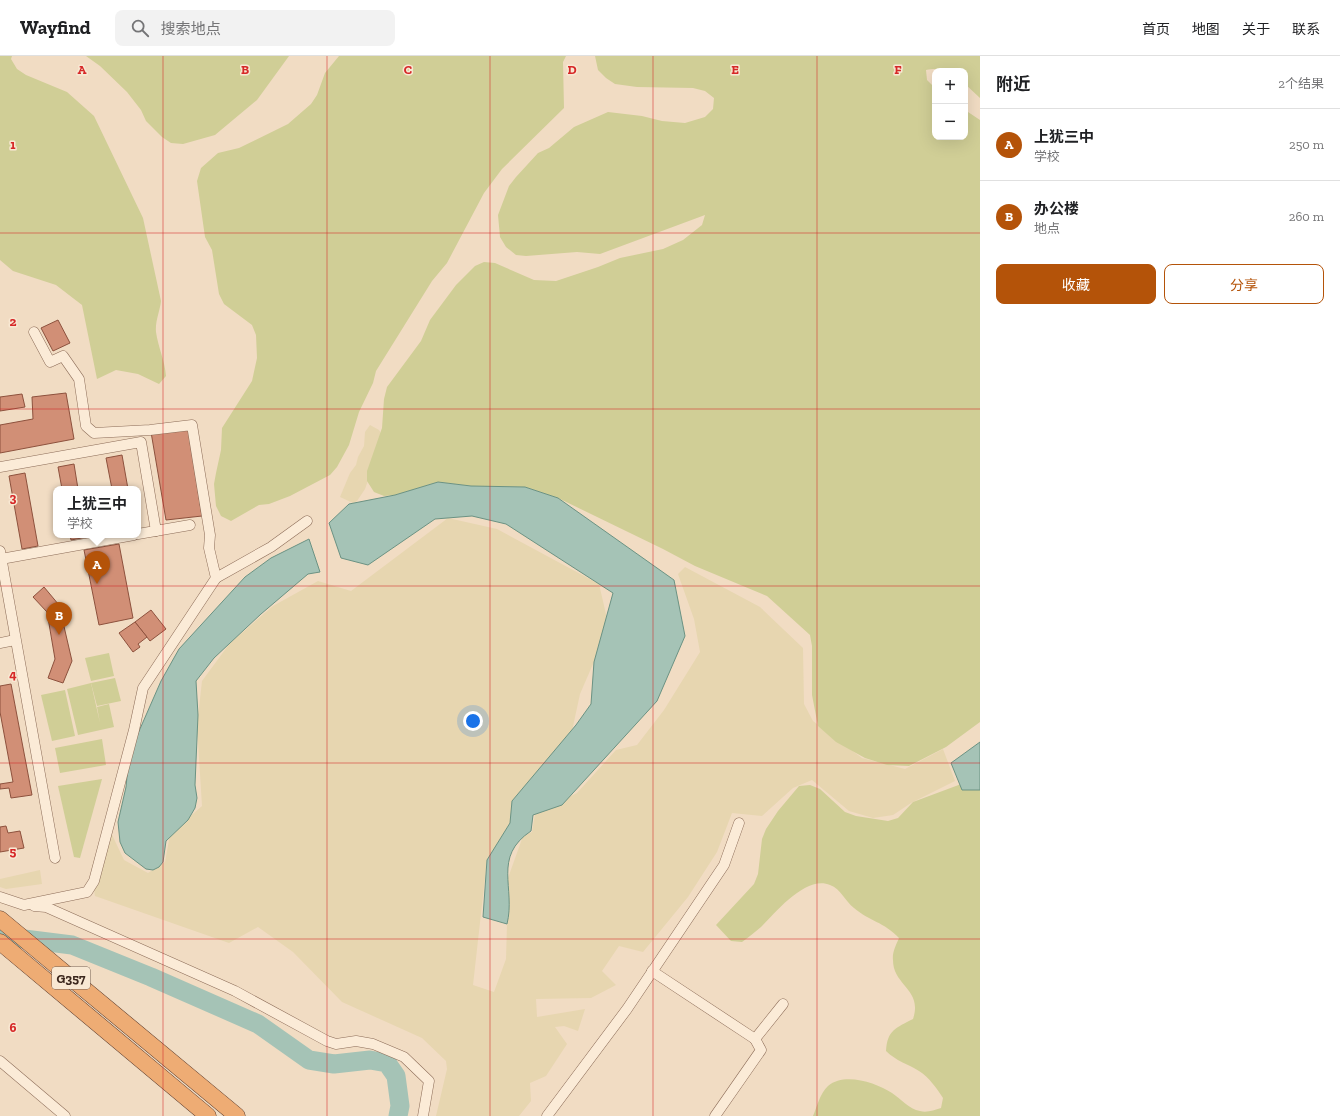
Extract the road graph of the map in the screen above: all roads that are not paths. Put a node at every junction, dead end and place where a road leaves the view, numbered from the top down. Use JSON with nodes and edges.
{"nodes":[{"id":1,"x":34,"y":332,"type":"dead end"},
{"id":2,"x":0,"y":467,"type":"edge"},
{"id":3,"x":307,"y":521,"type":"dead end"},
{"id":4,"x":190,"y":525,"type":"dead end"},
{"id":5,"x":156,"y":531,"type":"junction"},
{"id":6,"x":141,"y":534,"type":"edge"},
{"id":7,"x":114,"y":538,"type":"edge"},
{"id":8,"x":1,"y":555,"type":"edge"},
{"id":9,"x":216,"y":578,"type":"junction"},
{"id":10,"x":15,"y":640,"type":"junction"},
{"id":11,"x":0,"y":643,"type":"edge"},
{"id":12,"x":739,"y":823,"type":"dead end"},
{"id":13,"x":55,"y":858,"type":"dead end"},
{"id":14,"x":0,"y":897,"type":"edge"},
{"id":15,"x":24,"y":905,"type":"junction"},
{"id":16,"x":0,"y":919,"type":"edge"},
{"id":17,"x":0,"y":942,"type":"edge"},
{"id":18,"x":652,"y":971,"type":"junction"},
{"id":19,"x":783,"y":1004,"type":"dead end"},
{"id":20,"x":755,"y":1039,"type":"junction"},
{"id":21,"x":0,"y":1061,"type":"edge"},
{"id":22,"x":65,"y":1116,"type":"edge"},
{"id":23,"x":208,"y":1116,"type":"edge"},
{"id":24,"x":237,"y":1116,"type":"edge"},
{"id":25,"x":423,"y":1116,"type":"edge"},
{"id":26,"x":547,"y":1116,"type":"edge"},
{"id":27,"x":715,"y":1116,"type":"edge"}],
"edges":[{"from":1,"to":9,"type":"street"},
{"from":2,"to":5,"type":"street"},
{"from":3,"to":9,"type":"street"},
{"from":4,"to":5,"type":"street"},
{"from":5,"to":6,"type":"street"},
{"from":7,"to":8,"type":"street"},
{"from":8,"to":10,"type":"street"},
{"from":9,"to":15,"type":"street"},
{"from":10,"to":11,"type":"street"},
{"from":10,"to":13,"type":"street"},
{"from":12,"to":18,"type":"street"},
{"from":14,"to":15,"type":"street"},
{"from":15,"to":25,"type":"street"},
{"from":16,"to":24,"type":"highway","number":"G357"},
{"from":17,"to":23,"type":"highway","number":"G357"},
{"from":18,"to":20,"type":"street"},
{"from":18,"to":26,"type":"street"},
{"from":19,"to":20,"type":"street"},
{"from":20,"to":27,"type":"street"},
{"from":21,"to":22,"type":"street"}]}
